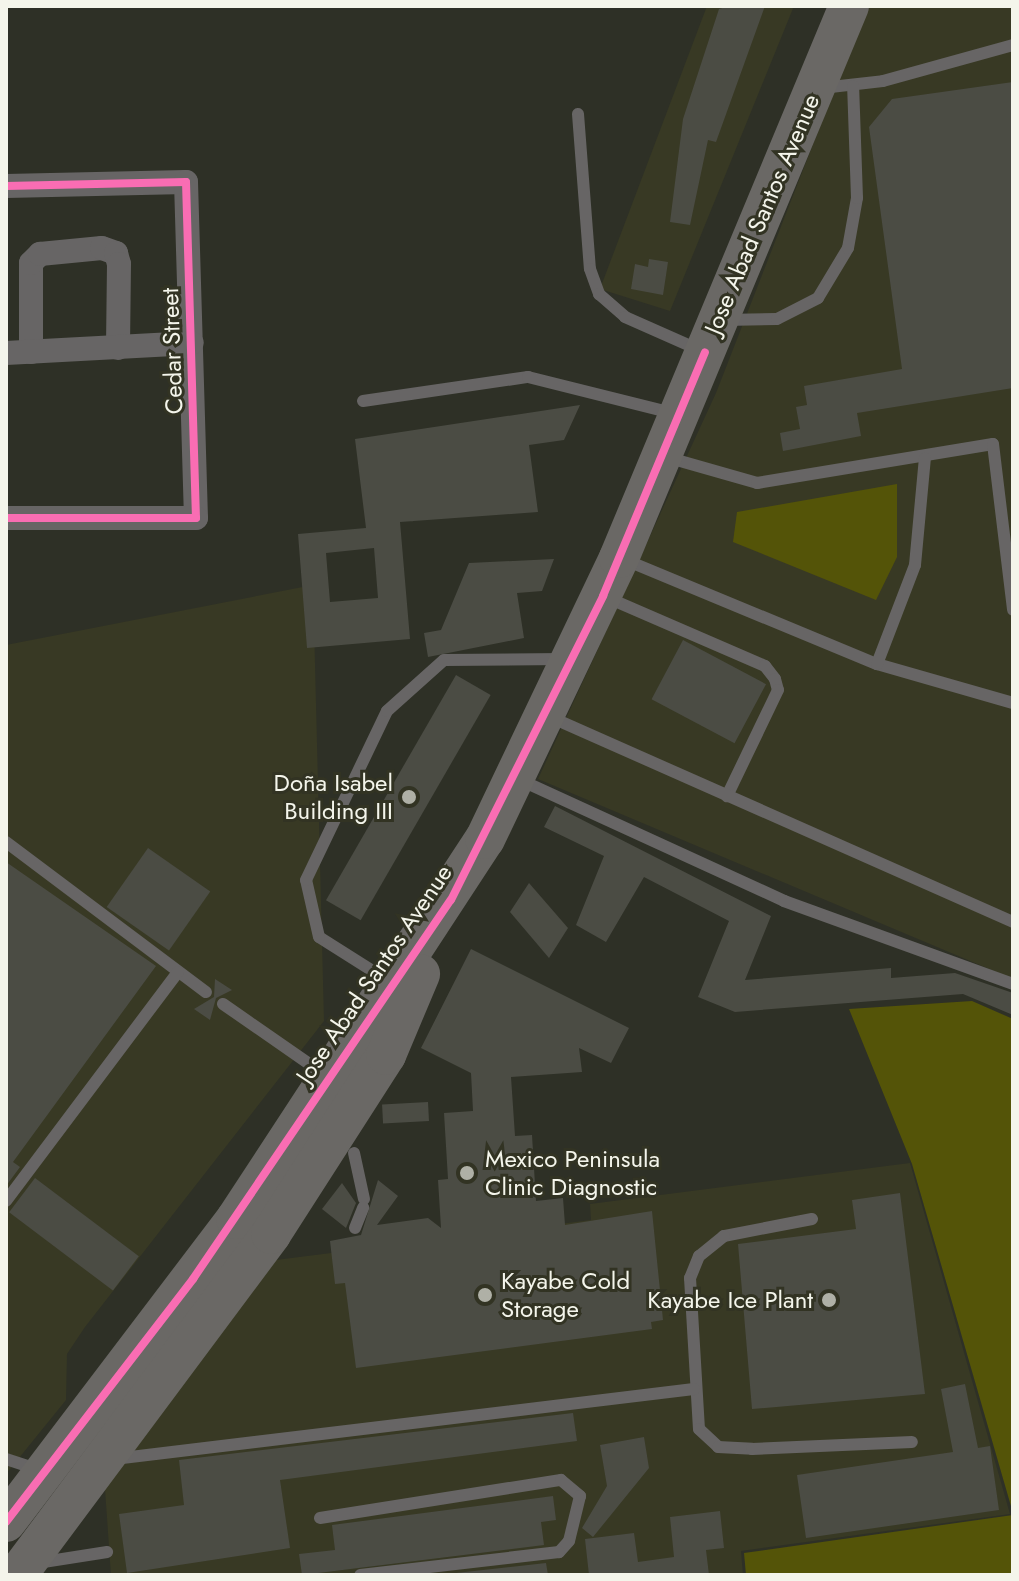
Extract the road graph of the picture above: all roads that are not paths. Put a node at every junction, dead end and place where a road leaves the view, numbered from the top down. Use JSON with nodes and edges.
{"nodes":[{"id":1,"x":849,"y":6,"type":"edge"},
{"id":2,"x":1013,"y":45,"type":"edge"},
{"id":3,"x":834,"y":87,"type":"junction"},
{"id":4,"x":578,"y":114,"type":"dead end"},
{"id":5,"x":6,"y":186,"type":"edge"},
{"id":6,"x":710,"y":336,"type":"junction"},
{"id":7,"x":192,"y":343,"type":"junction"},
{"id":8,"x":118,"y":348,"type":"junction"},
{"id":9,"x":31,"y":352,"type":"junction"},
{"id":10,"x":6,"y":353,"type":"edge"},
{"id":11,"x":363,"y":401,"type":"dead end"},
{"id":12,"x":679,"y":415,"type":"junction"},
{"id":13,"x":662,"y":456,"type":"junction"},
{"id":14,"x":925,"y":458,"type":"junction"},
{"id":15,"x":6,"y":518,"type":"edge"},
{"id":16,"x":619,"y":558,"type":"junction"},
{"id":17,"x":603,"y":596,"type":"junction"},
{"id":18,"x":1013,"y":610,"type":"edge"},
{"id":19,"x":572,"y":659,"type":"junction"},
{"id":20,"x":877,"y":664,"type":"junction"},
{"id":21,"x":1013,"y":703,"type":"edge"},
{"id":22,"x":546,"y":714,"type":"junction"},
{"id":23,"x":515,"y":778,"type":"junction"},
{"id":24,"x":727,"y":796,"type":"junction"},
{"id":25,"x":6,"y":842,"type":"edge"},
{"id":26,"x":451,"y":900,"type":"junction"},
{"id":27,"x":1013,"y":922,"type":"edge"},
{"id":28,"x":178,"y":972,"type":"junction"},
{"id":29,"x":393,"y":984,"type":"junction"},
{"id":30,"x":1013,"y":984,"type":"edge"},
{"id":31,"x":206,"y":992,"type":"dead end"},
{"id":32,"x":223,"y":1004,"type":"dead end"},
{"id":33,"x":329,"y":1078,"type":"junction"},
{"id":34,"x":354,"y":1153,"type":"dead end"},
{"id":35,"x":6,"y":1201,"type":"edge"},
{"id":36,"x":812,"y":1219,"type":"dead end"},
{"id":37,"x":355,"y":1228,"type":"dead end"},
{"id":38,"x":209,"y":1290,"type":"junction"},
{"id":39,"x":694,"y":1389,"type":"junction"},
{"id":40,"x":912,"y":1442,"type":"dead end"},
{"id":41,"x":6,"y":1459,"type":"edge"},
{"id":42,"x":107,"y":1459,"type":"junction"},
{"id":43,"x":47,"y":1472,"type":"junction"},
{"id":44,"x":320,"y":1518,"type":"dead end"},
{"id":45,"x":6,"y":1522,"type":"edge"},
{"id":46,"x":107,"y":1552,"type":"dead end"},
{"id":47,"x":21,"y":1570,"type":"edge"},
{"id":48,"x":360,"y":1575,"type":"edge"}],
"edges":[{"from":1,"to":3,"type":"highway","name":"Jose Abad Santos Avenue"},
{"from":2,"to":3,"type":"lane"},
{"from":3,"to":6,"type":"highway","name":"Jose Abad Santos Avenue"},
{"from":3,"to":6,"type":"lane"},
{"from":4,"to":6,"type":"lane"},
{"from":5,"to":7,"type":"street","name":"Cedar Street"},
{"from":6,"to":12,"type":"highway","name":"Jose Abad Santos Avenue"},
{"from":7,"to":8,"type":"street"},
{"from":7,"to":15,"type":"street","name":"Cedar Street"},
{"from":8,"to":9,"type":"street"},
{"from":8,"to":9,"type":"street"},
{"from":9,"to":10,"type":"street"},
{"from":11,"to":12,"type":"lane"},
{"from":12,"to":13,"type":"highway","name":"Jose Abad Santos Avenue"},
{"from":13,"to":14,"type":"lane"},
{"from":13,"to":16,"type":"highway","name":"Jose Abad Santos Avenue"},
{"from":14,"to":18,"type":"lane"},
{"from":14,"to":20,"type":"lane"},
{"from":16,"to":17,"type":"highway","name":"Jose Abad Santos Avenue"},
{"from":16,"to":20,"type":"lane"},
{"from":17,"to":19,"type":"highway","name":"Jose Abad Santos Avenue"},
{"from":17,"to":24,"type":"lane"},
{"from":19,"to":22,"type":"highway","name":"Jose Abad Santos Avenue"},
{"from":19,"to":29,"type":"lane"},
{"from":20,"to":21,"type":"lane"},
{"from":22,"to":23,"type":"highway","name":"Jose Abad Santos Avenue"},
{"from":22,"to":24,"type":"lane"},
{"from":23,"to":26,"type":"highway","name":"Jose Abad Santos Avenue"},
{"from":23,"to":30,"type":"lane"},
{"from":24,"to":27,"type":"lane"},
{"from":25,"to":28,"type":"lane"},
{"from":26,"to":29,"type":"highway","name":"Jose Abad Santos Avenue"},
{"from":26,"to":38,"type":"highway","name":"Jose Abad Santos Avenue"},
{"from":28,"to":31,"type":"lane"},
{"from":28,"to":35,"type":"lane"},
{"from":29,"to":33,"type":"highway","name":"Jose Abad Santos Avenue"},
{"from":32,"to":33,"type":"lane"},
{"from":33,"to":38,"type":"highway","name":"Jose Abad Santos Avenue"},
{"from":34,"to":37,"type":"lane"},
{"from":36,"to":39,"type":"lane"},
{"from":38,"to":42,"type":"highway","name":"Jose Abad Santos Avenue"},
{"from":38,"to":43,"type":"highway","name":"Jose Abad Santos Avenue"},
{"from":39,"to":40,"type":"lane"},
{"from":39,"to":42,"type":"lane"},
{"from":41,"to":43,"type":"lane"},
{"from":42,"to":47,"type":"highway","name":"Jose Abad Santos Avenue"},
{"from":43,"to":45,"type":"highway","name":"Jose Abad Santos Avenue"},
{"from":44,"to":48,"type":"lane"},
{"from":46,"to":47,"type":"lane"}]}
